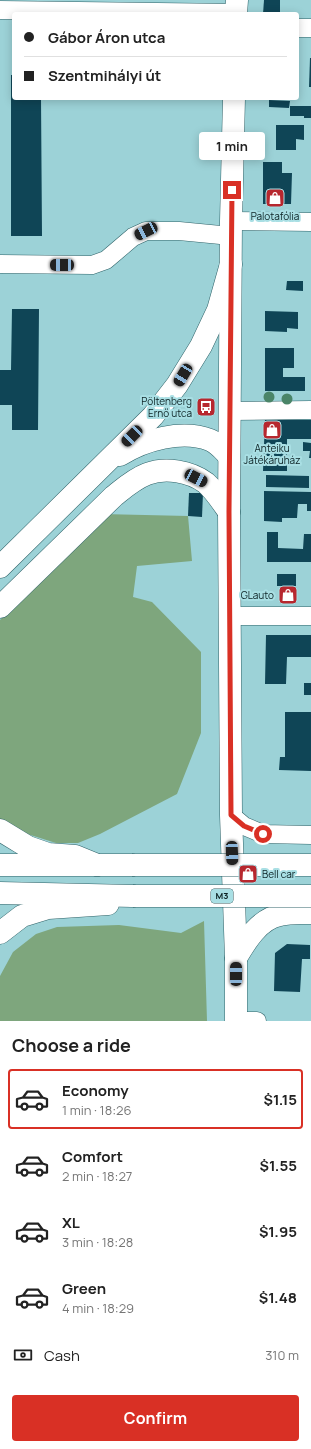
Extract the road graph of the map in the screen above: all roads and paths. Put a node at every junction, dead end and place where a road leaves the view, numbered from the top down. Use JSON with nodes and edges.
{"nodes":[{"id":1,"x":236,"y":9,"type":"edge"},
{"id":2,"x":0,"y":10,"type":"edge"},
{"id":3,"x":299,"y":28,"type":"edge"},
{"id":4,"x":311,"y":28,"type":"edge"},
{"id":5,"x":234,"y":100,"type":"edge"},
{"id":6,"x":311,"y":222,"type":"edge"},
{"id":7,"x":231,"y":228,"type":"junction"},
{"id":8,"x":0,"y":264,"type":"edge"},
{"id":9,"x":231,"y":264,"type":"junction"},
{"id":10,"x":311,"y":410,"type":"edge"},
{"id":11,"x":229,"y":411,"type":"junction"},
{"id":12,"x":229,"y":456,"type":"junction"},
{"id":13,"x":100,"y":468,"type":"junction"},
{"id":14,"x":229,"y":512,"type":"junction"},
{"id":15,"x":0,"y":567,"type":"edge"},
{"id":16,"x":0,"y":608,"type":"edge"},
{"id":17,"x":230,"y":616,"type":"junction"},
{"id":18,"x":311,"y":616,"type":"edge"},
{"id":19,"x":231,"y":815,"type":"junction"},
{"id":20,"x":0,"y":830,"type":"edge"},
{"id":21,"x":311,"y":835,"type":"edge"},
{"id":22,"x":311,"y":864,"type":"edge"},
{"id":23,"x":0,"y":865,"type":"edge"},
{"id":24,"x":97,"y":865,"type":"junction"},
{"id":25,"x":0,"y":893,"type":"edge"},
{"id":26,"x":133,"y":896,"type":"junction"},
{"id":27,"x":311,"y":896,"type":"edge"},
{"id":28,"x":311,"y":913,"type":"edge"},
{"id":29,"x":0,"y":933,"type":"edge"},
{"id":30,"x":236,"y":958,"type":"junction"},
{"id":31,"x":236,"y":1021,"type":"edge"},
{"id":32,"x":257,"y":1021,"type":"edge"}],
"edges":[{"from":1,"to":2,"type":"street"},
{"from":3,"to":4,"type":"street"},
{"from":5,"to":7,"type":"main road"},
{"from":6,"to":7,"type":"street"},
{"from":7,"to":8,"type":"street"},
{"from":7,"to":9,"type":"main road"},
{"from":9,"to":11,"type":"main road"},
{"from":9,"to":13,"type":"main road"},
{"from":10,"to":11,"type":"street"},
{"from":11,"to":12,"type":"main road"},
{"from":12,"to":13,"type":"main road"},
{"from":12,"to":14,"type":"main road"},
{"from":13,"to":15,"type":"main road"},
{"from":14,"to":16,"type":"main road"},
{"from":14,"to":17,"type":"main road"},
{"from":17,"to":18,"type":"street"},
{"from":17,"to":19,"type":"main road"},
{"from":19,"to":21,"type":"street"},
{"from":19,"to":30,"type":"main road"},
{"from":20,"to":24,"type":"main road"},
{"from":22,"to":24,"type":"main road","bridge":true},
{"from":23,"to":24,"type":"main road"},
{"from":25,"to":26,"type":"main road","number":"M3"},
{"from":26,"to":27,"type":"main road","number":"M3","bridge":true},
{"from":26,"to":29,"type":"main road"},
{"from":28,"to":30,"type":"main road"},
{"from":30,"to":31,"type":"main road"},
{"from":31,"to":32,"type":"street"}]}
